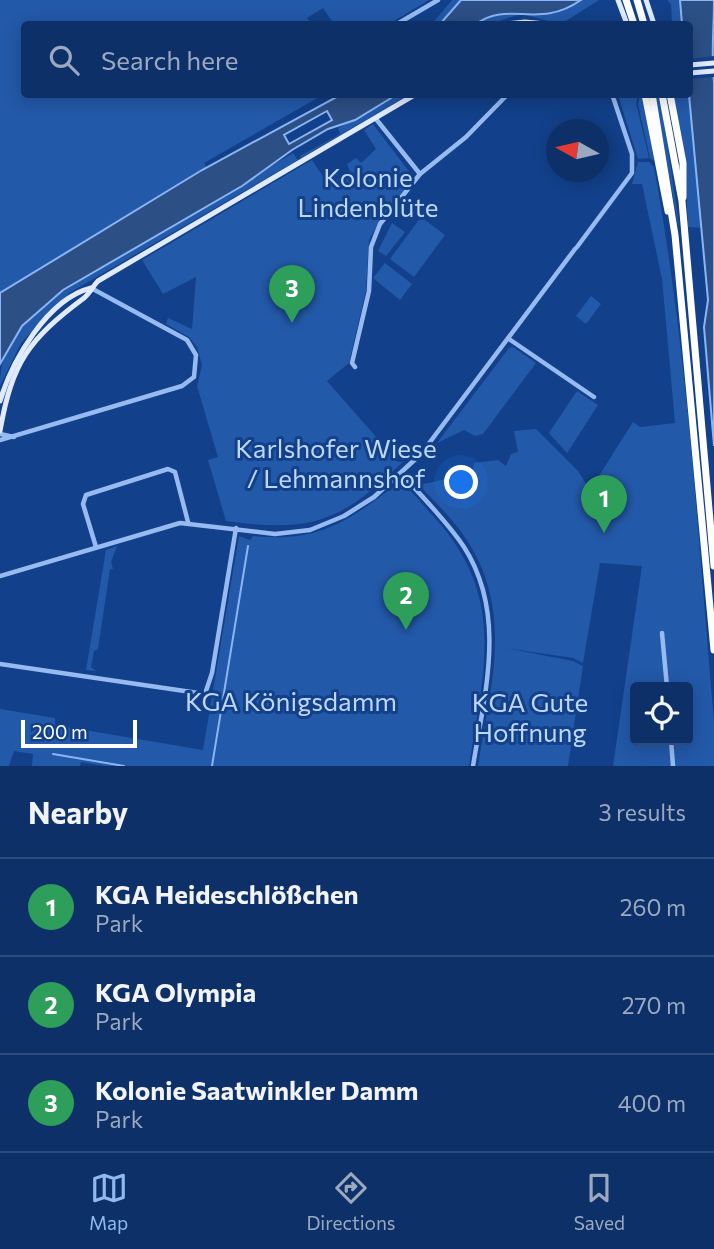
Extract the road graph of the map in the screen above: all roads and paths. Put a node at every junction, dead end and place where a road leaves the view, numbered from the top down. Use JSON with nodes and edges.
{"nodes":[{"id":1,"x":438,"y":0,"type":"edge"},
{"id":2,"x":618,"y":0,"type":"edge"},
{"id":3,"x":626,"y":0,"type":"edge"},
{"id":4,"x":637,"y":0,"type":"edge"},
{"id":5,"x":646,"y":0,"type":"edge"},
{"id":6,"x":402,"y":21,"type":"edge"},
{"id":7,"x":626,"y":21,"type":"edge"},
{"id":8,"x":633,"y":21,"type":"edge"},
{"id":9,"x":643,"y":21,"type":"edge"},
{"id":10,"x":653,"y":21,"type":"edge"},
{"id":11,"x":714,"y":63,"type":"edge"},
{"id":12,"x":693,"y":65,"type":"edge"},
{"id":13,"x":714,"y":71,"type":"edge"},
{"id":14,"x":693,"y":74,"type":"edge"},
{"id":15,"x":409,"y":98,"type":"edge"},
{"id":16,"x":504,"y":98,"type":"edge"},
{"id":17,"x":613,"y":98,"type":"edge"},
{"id":18,"x":646,"y":98,"type":"edge"},
{"id":19,"x":653,"y":98,"type":"edge"},
{"id":20,"x":663,"y":98,"type":"edge"},
{"id":21,"x":671,"y":98,"type":"edge"},
{"id":22,"x":376,"y":119,"type":"junction"},
{"id":23,"x":420,"y":174,"type":"junction"},
{"id":24,"x":682,"y":201,"type":"junction"},
{"id":25,"x":676,"y":235,"type":"junction"},
{"id":26,"x":92,"y":288,"type":"junction"},
{"id":27,"x":509,"y":339,"type":"junction"},
{"id":28,"x":355,"y":367,"type":"dead end"},
{"id":29,"x":594,"y":397,"type":"dead end"},
{"id":30,"x":0,"y":401,"type":"edge"},
{"id":31,"x":0,"y":433,"type":"edge"},
{"id":32,"x":14,"y":437,"type":"junction"},
{"id":33,"x":0,"y":440,"type":"edge"},
{"id":34,"x":401,"y":473,"type":"junction"},
{"id":35,"x":188,"y":522,"type":"junction"},
{"id":36,"x":236,"y":528,"type":"junction"},
{"id":37,"x":96,"y":547,"type":"junction"},
{"id":38,"x":714,"y":566,"type":"edge"},
{"id":39,"x":0,"y":576,"type":"edge"},
{"id":40,"x":662,"y":633,"type":"dead end"},
{"id":41,"x":714,"y":650,"type":"edge"},
{"id":42,"x":0,"y":664,"type":"edge"},
{"id":43,"x":667,"y":682,"type":"edge"},
{"id":44,"x":671,"y":745,"type":"edge"},
{"id":45,"x":473,"y":766,"type":"edge"},
{"id":46,"x":673,"y":766,"type":"edge"}],
"edges":[{"from":1,"to":6,"type":"street"},
{"from":2,"to":7,"type":"main road"},
{"from":3,"to":8,"type":"highway"},
{"from":4,"to":9,"type":"highway"},
{"from":5,"to":10,"type":"main road"},
{"from":11,"to":12,"type":"main road"},
{"from":13,"to":14,"type":"main road"},
{"from":15,"to":22,"type":"main road"},
{"from":16,"to":23,"type":"street"},
{"from":17,"to":27,"type":"street"},
{"from":18,"to":25,"type":"highway"},
{"from":19,"to":25,"type":"highway"},
{"from":20,"to":24,"type":"highway"},
{"from":21,"to":24,"type":"highway"},
{"from":22,"to":23,"type":"street"},
{"from":22,"to":26,"type":"main road"},
{"from":23,"to":28,"type":"street"},
{"from":24,"to":38,"type":"highway"},
{"from":25,"to":41,"type":"highway"},
{"from":26,"to":30,"type":"main road"},
{"from":26,"to":31,"type":"main road"},
{"from":26,"to":32,"type":"street"},
{"from":27,"to":29,"type":"street"},
{"from":27,"to":34,"type":"street"},
{"from":31,"to":32,"type":"street"},
{"from":32,"to":33,"type":"street"},
{"from":34,"to":36,"type":"street"},
{"from":34,"to":45,"type":"street"},
{"from":35,"to":36,"type":"street"},
{"from":35,"to":37,"type":"street"},
{"from":35,"to":37,"type":"street"},
{"from":36,"to":42,"type":"street"},
{"from":37,"to":39,"type":"street"},
{"from":40,"to":43,"type":"street"},
{"from":44,"to":46,"type":"street"}]}
